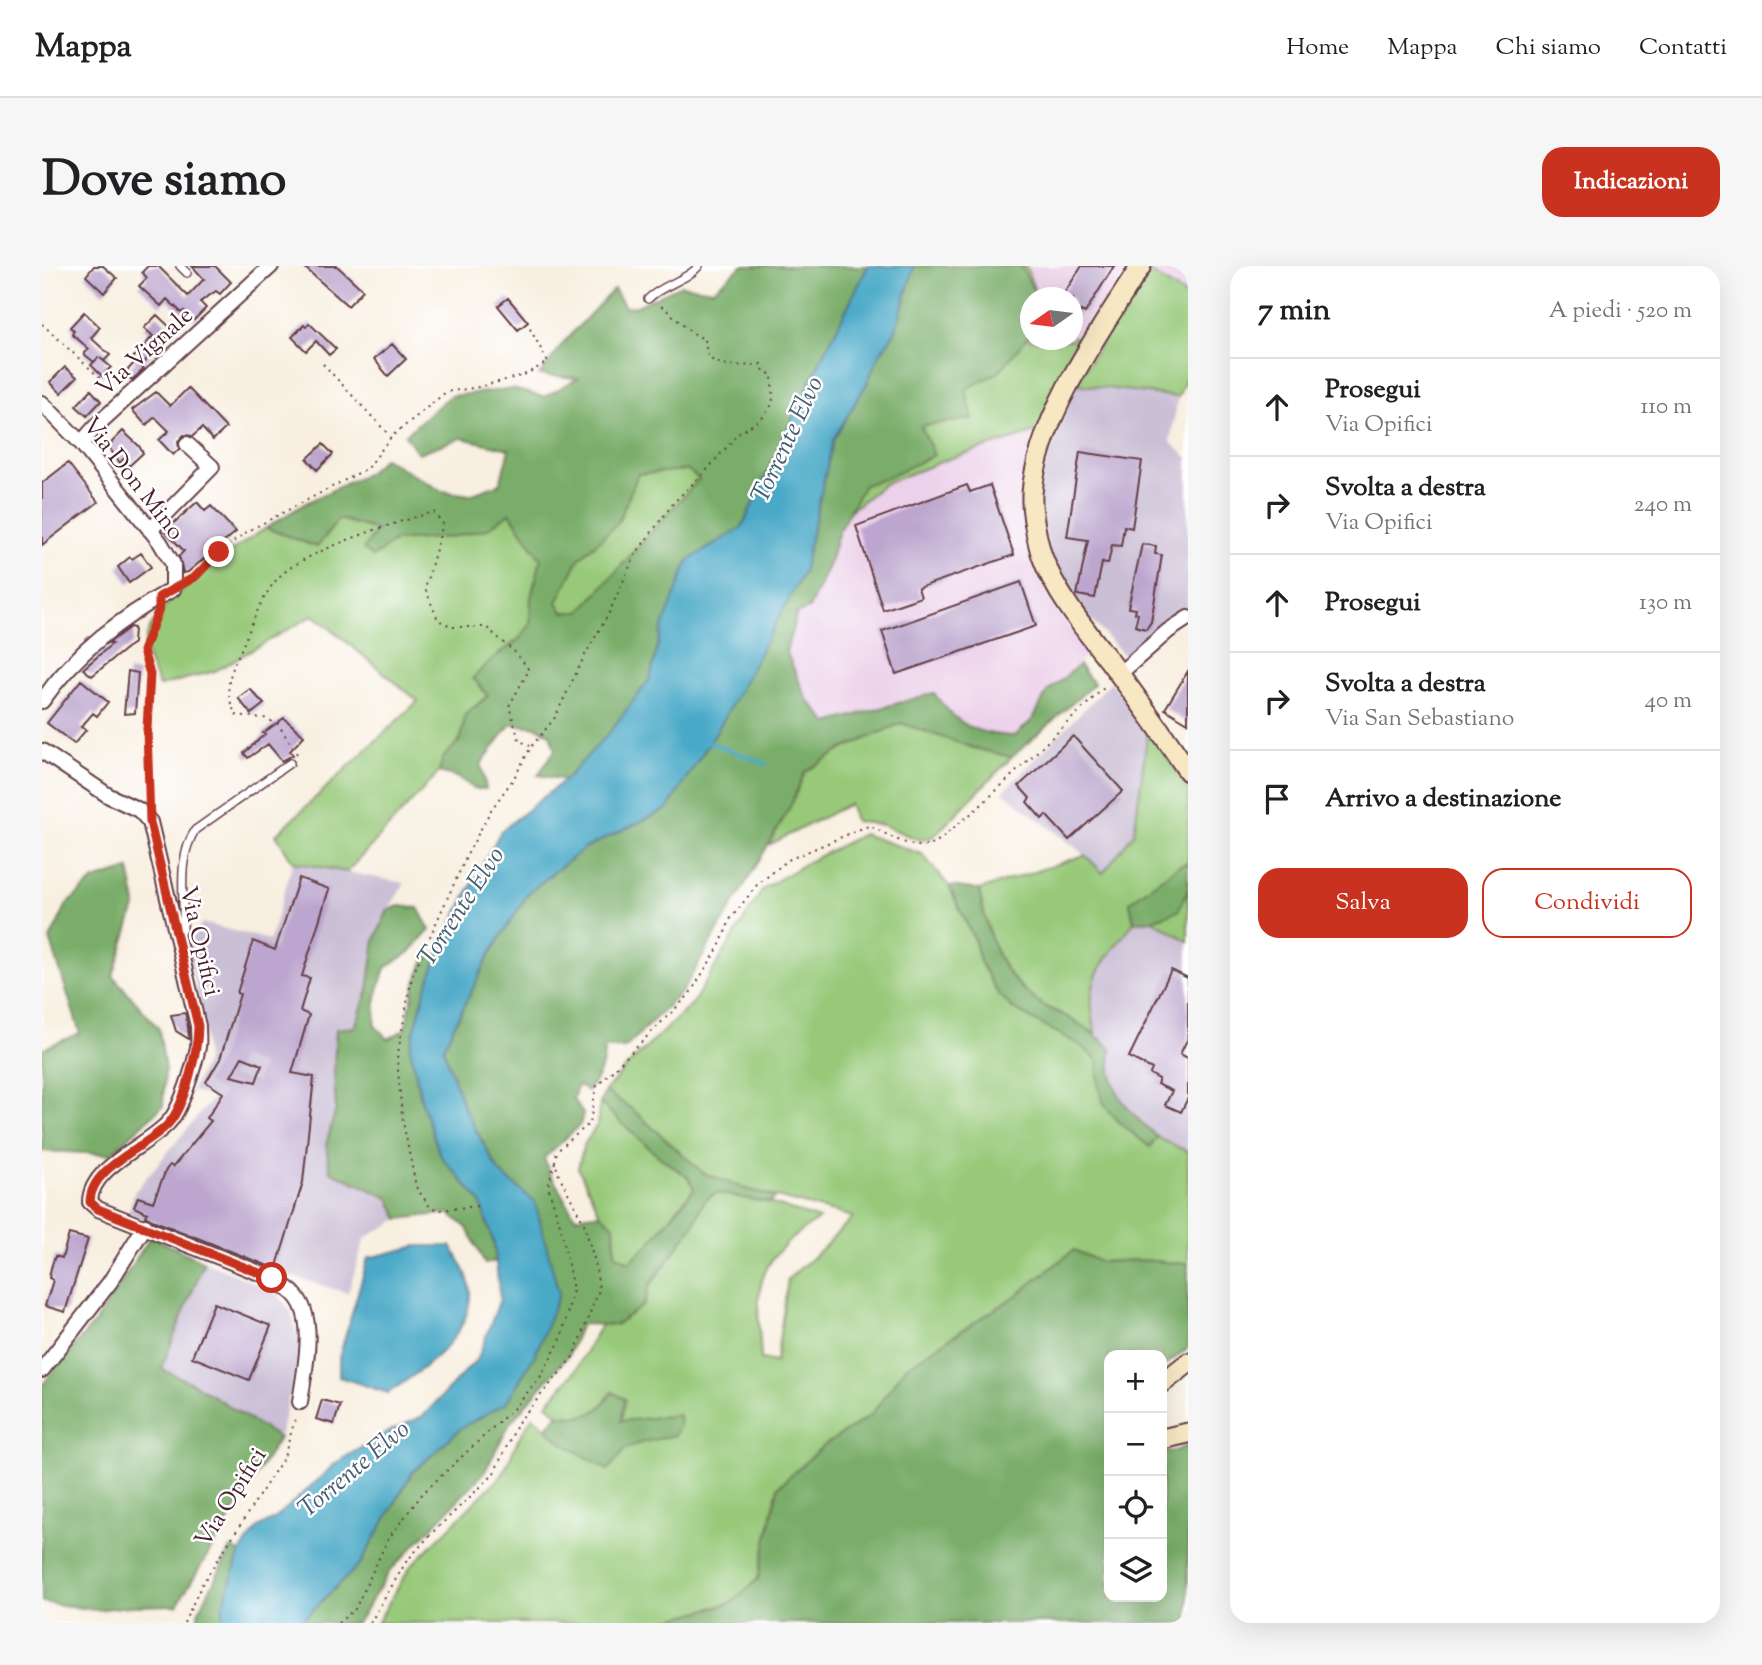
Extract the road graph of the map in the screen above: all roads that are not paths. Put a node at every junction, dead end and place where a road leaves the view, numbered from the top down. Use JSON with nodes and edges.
{"nodes":[{"id":1,"x":180,"y":266,"type":"edge"},
{"id":2,"x":271,"y":266,"type":"edge"},
{"id":3,"x":699,"y":266,"type":"edge"},
{"id":4,"x":1141,"y":266,"type":"edge"},
{"id":5,"x":187,"y":273,"type":"dead end"},
{"id":6,"x":648,"y":299,"type":"road end"},
{"id":7,"x":42,"y":403,"type":"edge"},
{"id":8,"x":80,"y":443,"type":"junction"},
{"id":9,"x":187,"y":444,"type":"dead end"},
{"id":10,"x":150,"y":530,"type":"junction"},
{"id":11,"x":1188,"y":618,"type":"edge"},
{"id":12,"x":1119,"y":674,"type":"junction"},
{"id":13,"x":42,"y":701,"type":"edge"},
{"id":14,"x":42,"y":751,"type":"edge"},
{"id":15,"x":290,"y":763,"type":"road end"},
{"id":16,"x":1188,"y":771,"type":"edge"},
{"id":17,"x":176,"y":937,"type":"junction"},
{"id":18,"x":145,"y":1226,"type":"junction"},
{"id":19,"x":1188,"y":1363,"type":"edge"},
{"id":20,"x":42,"y":1370,"type":"edge"},
{"id":21,"x":1167,"y":1379,"type":"edge"},
{"id":22,"x":300,"y":1402,"type":"road end"},
{"id":23,"x":1188,"y":1433,"type":"edge"},
{"id":24,"x":1167,"y":1438,"type":"edge"}],
"edges":[{"from":1,"to":5,"type":"lane"},
{"from":2,"to":8,"type":"street","name":"Via Vignale"},
{"from":3,"to":6,"type":"lane"},
{"from":4,"to":12,"type":"street"},
{"from":7,"to":8,"type":"street","name":"Via Don Mino"},
{"from":8,"to":10,"type":"street","name":"Via Don Mino"},
{"from":9,"to":10,"type":"street"},
{"from":10,"to":13,"type":"street","name":"Via Don Mino"},
{"from":11,"to":12,"type":"street"},
{"from":12,"to":16,"type":"street"},
{"from":14,"to":17,"type":"street","name":"Via Opifici"},
{"from":15,"to":17,"type":"lane"},
{"from":17,"to":18,"type":"street","name":"Via Opifici"},
{"from":18,"to":20,"type":"street"},
{"from":18,"to":22,"type":"street","name":"Via Opifici"},
{"from":19,"to":21,"type":"street"},
{"from":23,"to":24,"type":"street"}]}
